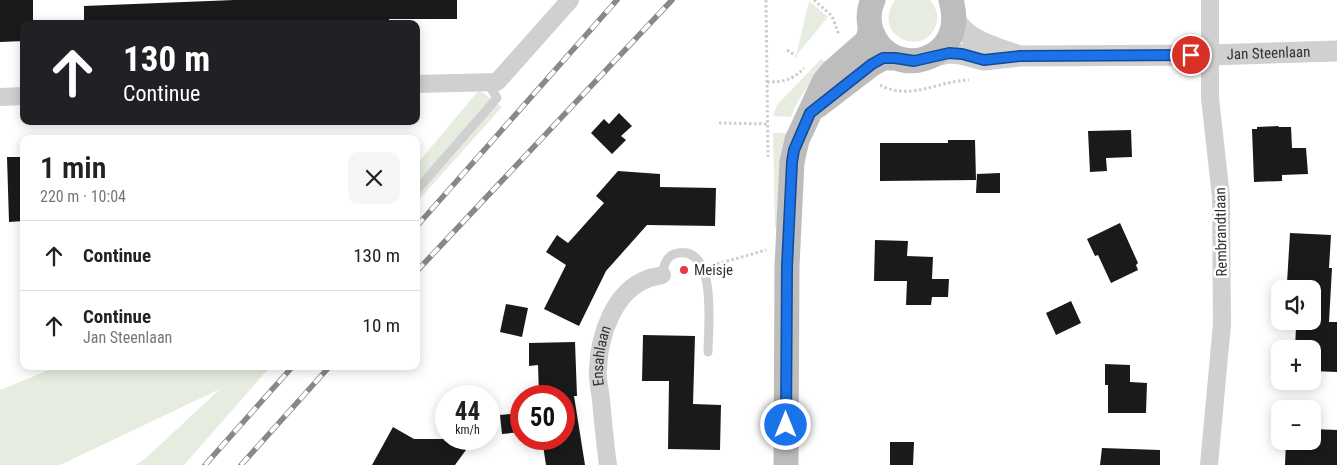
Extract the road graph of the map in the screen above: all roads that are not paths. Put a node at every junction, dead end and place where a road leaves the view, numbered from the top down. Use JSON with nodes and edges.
{"nodes":[{"id":1,"x":570,"y":0,"type":"edge"},
{"id":2,"x":873,"y":0,"type":"edge"},
{"id":3,"x":1210,"y":0,"type":"edge"},
{"id":4,"x":953,"y":9,"type":"edge"},
{"id":5,"x":870,"y":26,"type":"junction"},
{"id":6,"x":1337,"y":51,"type":"edge"},
{"id":7,"x":1210,"y":55,"type":"junction"},
{"id":8,"x":1020,"y":56,"type":"junction"},
{"id":9,"x":930,"y":57,"type":"junction"},
{"id":10,"x":895,"y":58,"type":"junction"},
{"id":11,"x":487,"y":82,"type":"junction"},
{"id":12,"x":420,"y":84,"type":"edge"},
{"id":13,"x":20,"y":96,"type":"edge"},
{"id":14,"x":0,"y":97,"type":"edge"},
{"id":15,"x":810,"y":113,"type":"junction"},
{"id":16,"x":420,"y":186,"type":"edge"},
{"id":17,"x":662,"y":276,"type":"joint"},
{"id":18,"x":708,"y":352,"type":"dead end"},
{"id":19,"x":608,"y":465,"type":"edge"},
{"id":20,"x":786,"y":465,"type":"edge"},
{"id":21,"x":1210,"y":465,"type":"edge"}],
"edges":[{"from":1,"to":11,"type":"street"},
{"from":2,"to":5,"type":"main road"},
{"from":3,"to":7,"type":"street","name":"Rembrandtlaan"},
{"from":4,"to":8,"type":"street","name":"Jan Steenlaan"},
{"from":4,"to":9,"type":"main road"},
{"from":5,"to":10,"type":"main road"},
{"from":5,"to":15,"type":"main road"},
{"from":6,"to":7,"type":"street","name":"Jan Steenlaan"},
{"from":7,"to":8,"type":"street","name":"Jan Steenlaan"},
{"from":7,"to":21,"type":"street","name":"Rembrandtlaan"},
{"from":8,"to":9,"type":"street","name":"Jan Steenlaan"},
{"from":9,"to":10,"type":"main road"},
{"from":10,"to":15,"type":"main road"},
{"from":11,"to":12,"type":"street"},
{"from":11,"to":16,"type":"lane"},
{"from":13,"to":14,"type":"street"},
{"from":15,"to":20,"type":"main road"},
{"from":17,"to":18,"type":"lane"},
{"from":17,"to":19,"type":"street","name":"Ensahlaan"}]}
